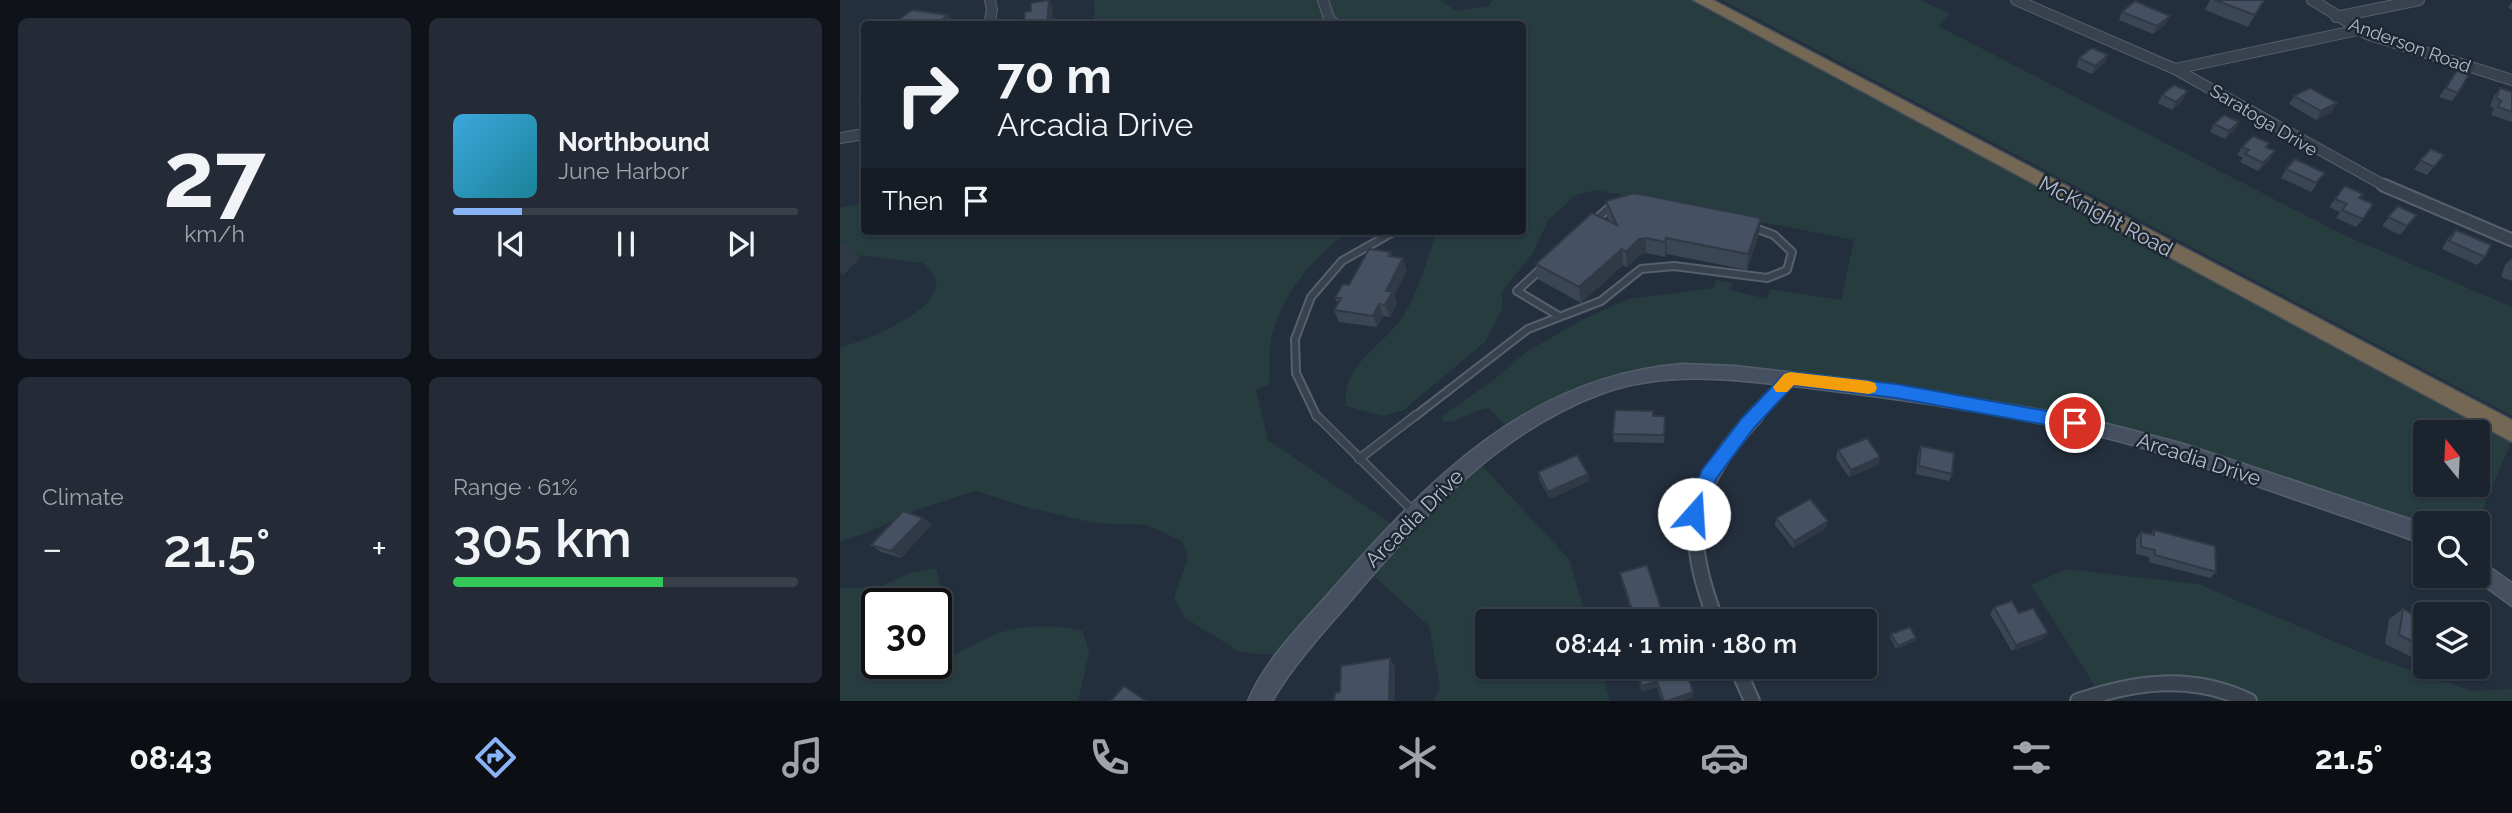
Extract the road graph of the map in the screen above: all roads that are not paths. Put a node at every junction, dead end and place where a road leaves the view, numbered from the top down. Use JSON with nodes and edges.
{"nodes":[{"id":1,"x":1323,"y":0,"type":"edge"},
{"id":2,"x":1701,"y":0,"type":"edge"},
{"id":3,"x":1722,"y":0,"type":"edge"},
{"id":4,"x":2016,"y":0,"type":"edge"},
{"id":5,"x":2312,"y":0,"type":"edge"},
{"id":6,"x":2419,"y":0,"type":"edge"},
{"id":7,"x":991,"y":1,"type":"edge"},
{"id":8,"x":2336,"y":17,"type":"junction"},
{"id":9,"x":989,"y":21,"type":"edge"},
{"id":10,"x":1330,"y":21,"type":"edge"},
{"id":11,"x":2358,"y":30,"type":"junction"},
{"id":12,"x":2175,"y":69,"type":"junction"},
{"id":13,"x":2512,"y":80,"type":"edge"},
{"id":14,"x":861,"y":134,"type":"edge"},
{"id":15,"x":840,"y":138,"type":"edge"},
{"id":16,"x":1619,"y":204,"type":"edge"},
{"id":17,"x":1749,"y":226,"type":"edge"},
{"id":18,"x":1582,"y":232,"type":"edge"},
{"id":19,"x":1388,"y":235,"type":"edge"},
{"id":20,"x":2512,"y":240,"type":"edge"},
{"id":21,"x":1545,"y":265,"type":"edge"},
{"id":22,"x":1559,"y":316,"type":"junction"},
{"id":23,"x":1790,"y":379,"type":"junction"},
{"id":24,"x":2512,"y":416,"type":"edge"},
{"id":25,"x":2512,"y":432,"type":"edge"},
{"id":26,"x":1359,"y":458,"type":"junction"},
{"id":27,"x":1415,"y":513,"type":"junction"},
{"id":28,"x":2413,"y":530,"type":"edge"},
{"id":29,"x":2490,"y":579,"type":"edge"},
{"id":30,"x":2512,"y":596,"type":"edge"},
{"id":31,"x":1711,"y":609,"type":"edge"},
{"id":32,"x":1742,"y":679,"type":"edge"},
{"id":33,"x":1259,"y":701,"type":"edge"},
{"id":34,"x":1752,"y":701,"type":"edge"},
{"id":35,"x":2078,"y":701,"type":"edge"},
{"id":36,"x":2249,"y":701,"type":"edge"}],
"edges":[{"from":1,"to":10,"type":"street"},
{"from":2,"to":25,"type":"highway","name":"McKnight Road"},
{"from":3,"to":24,"type":"highway","name":"McKnight Road"},
{"from":4,"to":12,"type":"street","name":"Saratoga Drive"},
{"from":5,"to":8,"type":"street","name":"Anderson Road"},
{"from":6,"to":8,"type":"street"},
{"from":7,"to":9,"type":"street"},
{"from":8,"to":11,"type":"street","name":"Anderson Road"},
{"from":11,"to":12,"type":"street"},
{"from":11,"to":13,"type":"street","name":"Anderson Road"},
{"from":12,"to":20,"type":"street","name":"Saratoga Drive"},
{"from":14,"to":15,"type":"street"},
{"from":16,"to":18,"type":"lane"},
{"from":17,"to":22,"type":"lane"},
{"from":19,"to":26,"type":"lane"},
{"from":21,"to":22,"type":"lane"},
{"from":22,"to":26,"type":"lane"},
{"from":23,"to":27,"type":"street","name":"Arcadia Drive"},
{"from":23,"to":28,"type":"street","name":"Arcadia Drive"},
{"from":23,"to":31,"type":"street"},
{"from":26,"to":27,"type":"lane"},
{"from":27,"to":33,"type":"street","name":"Arcadia Drive"},
{"from":29,"to":30,"type":"street"},
{"from":32,"to":34,"type":"street"},
{"from":35,"to":36,"type":"street"}]}
